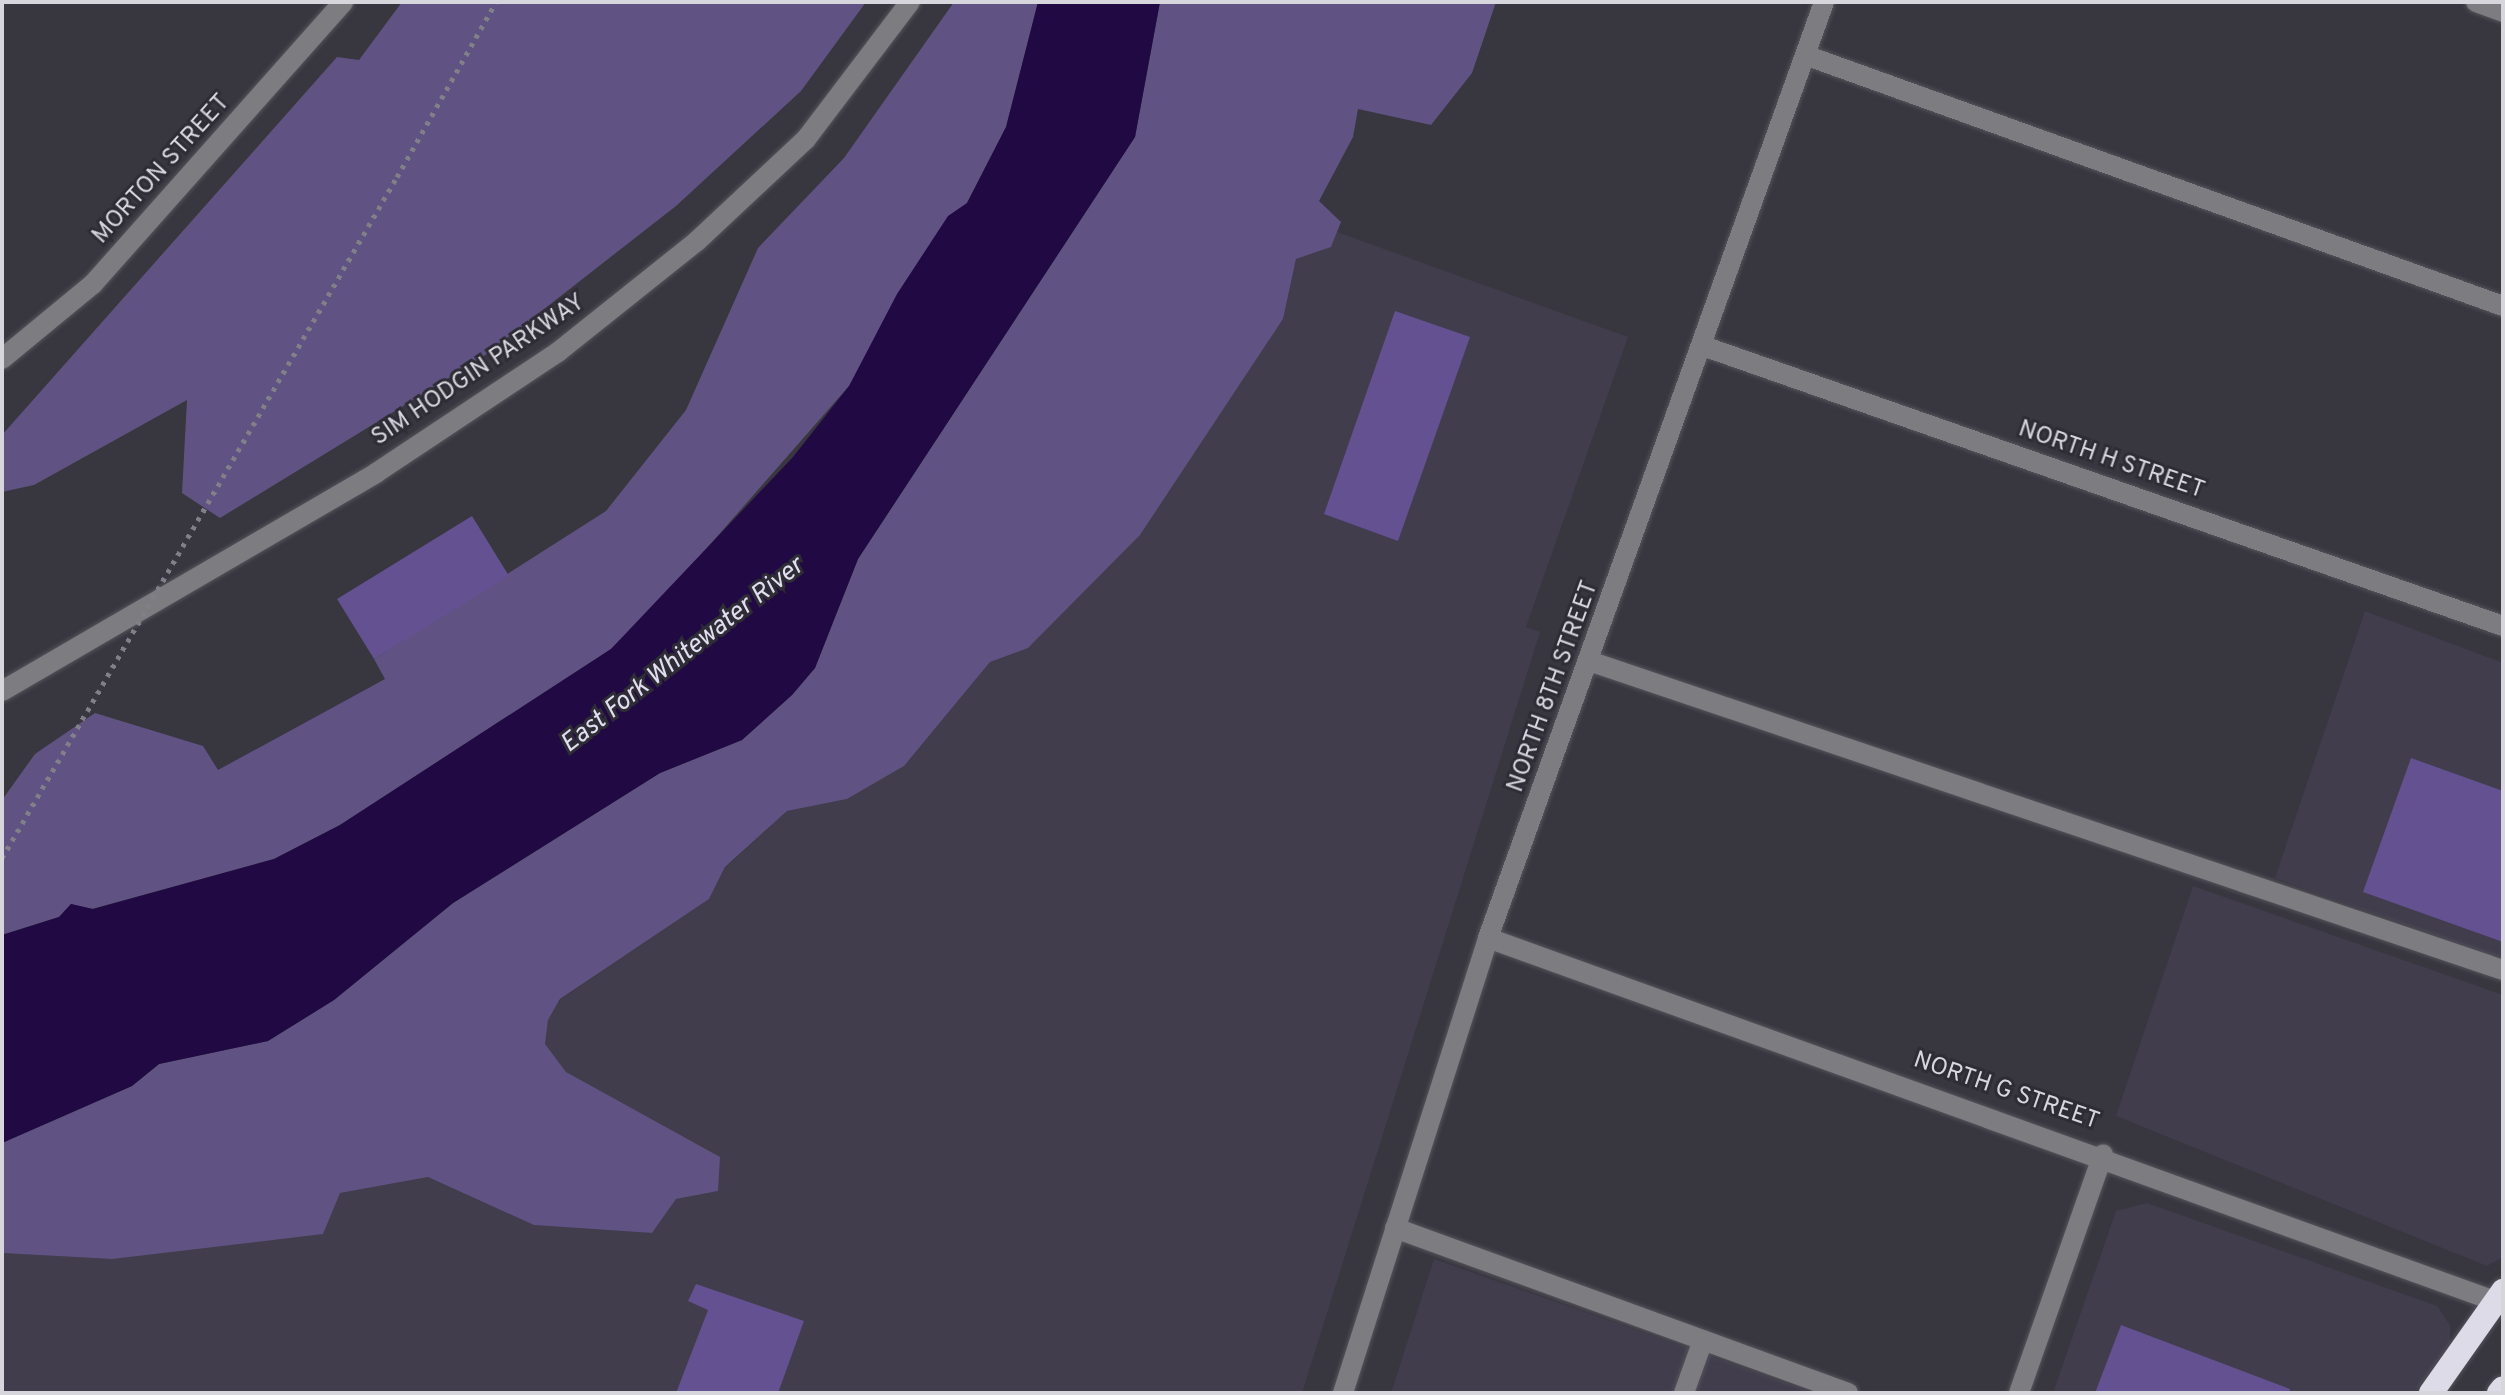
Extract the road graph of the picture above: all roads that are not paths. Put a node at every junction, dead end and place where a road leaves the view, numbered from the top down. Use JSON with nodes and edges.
{"nodes":[{"id":1,"x":343,"y":2,"type":"edge"},
{"id":2,"x":910,"y":2,"type":"edge"},
{"id":3,"x":1824,"y":2,"type":"edge"},
{"id":4,"x":2476,"y":2,"type":"edge"},
{"id":5,"x":2503,"y":12,"type":"edge"},
{"id":6,"x":1805,"y":55,"type":"junction"},
{"id":7,"x":2503,"y":306,"type":"edge"},
{"id":8,"x":1703,"y":346,"type":"junction"},
{"id":9,"x":3,"y":356,"type":"edge"},
{"id":10,"x":2503,"y":626,"type":"edge"},
{"id":11,"x":1592,"y":662,"type":"junction"},
{"id":12,"x":2,"y":691,"type":"edge"},
{"id":13,"x":1488,"y":938,"type":"junction"},
{"id":14,"x":2503,"y":970,"type":"edge"},
{"id":15,"x":2103,"y":1154,"type":"junction"},
{"id":16,"x":1395,"y":1228,"type":"junction"},
{"id":17,"x":2501,"y":1298,"type":"edge"},
{"id":18,"x":1703,"y":1340,"type":"junction"},
{"id":19,"x":2503,"y":1388,"type":"edge"},
{"id":20,"x":1343,"y":1393,"type":"edge"},
{"id":21,"x":1684,"y":1393,"type":"edge"},
{"id":22,"x":1848,"y":1393,"type":"edge"},
{"id":23,"x":2019,"y":1393,"type":"edge"},
{"id":24,"x":2431,"y":1393,"type":"edge"},
{"id":25,"x":2499,"y":1393,"type":"edge"}],
"edges":[{"from":1,"to":9,"type":"street","name":"MORTON STREET"},
{"from":2,"to":12,"type":"street","name":"SIM HODGIN PARKWAY"},
{"from":3,"to":6,"type":"street","name":"NORTH 8TH STREET"},
{"from":4,"to":5,"type":"street"},
{"from":6,"to":7,"type":"street"},
{"from":6,"to":8,"type":"street","name":"NORTH 8TH STREET"},
{"from":8,"to":10,"type":"street","name":"NORTH H STREET"},
{"from":8,"to":11,"type":"street","name":"NORTH 8TH STREET"},
{"from":11,"to":13,"type":"street","name":"NORTH 8TH STREET"},
{"from":11,"to":14,"type":"street"},
{"from":13,"to":15,"type":"street","name":"NORTH G STREET"},
{"from":13,"to":16,"type":"street","name":"NORTH 8TH STREET"},
{"from":15,"to":17,"type":"street","name":"NORTH G STREET"},
{"from":15,"to":23,"type":"street"},
{"from":16,"to":18,"type":"street"},
{"from":16,"to":20,"type":"street","name":"NORTH 8TH STREET"},
{"from":17,"to":24,"type":"highway"},
{"from":18,"to":21,"type":"street"},
{"from":18,"to":22,"type":"street"},
{"from":19,"to":25,"type":"highway"}]}
